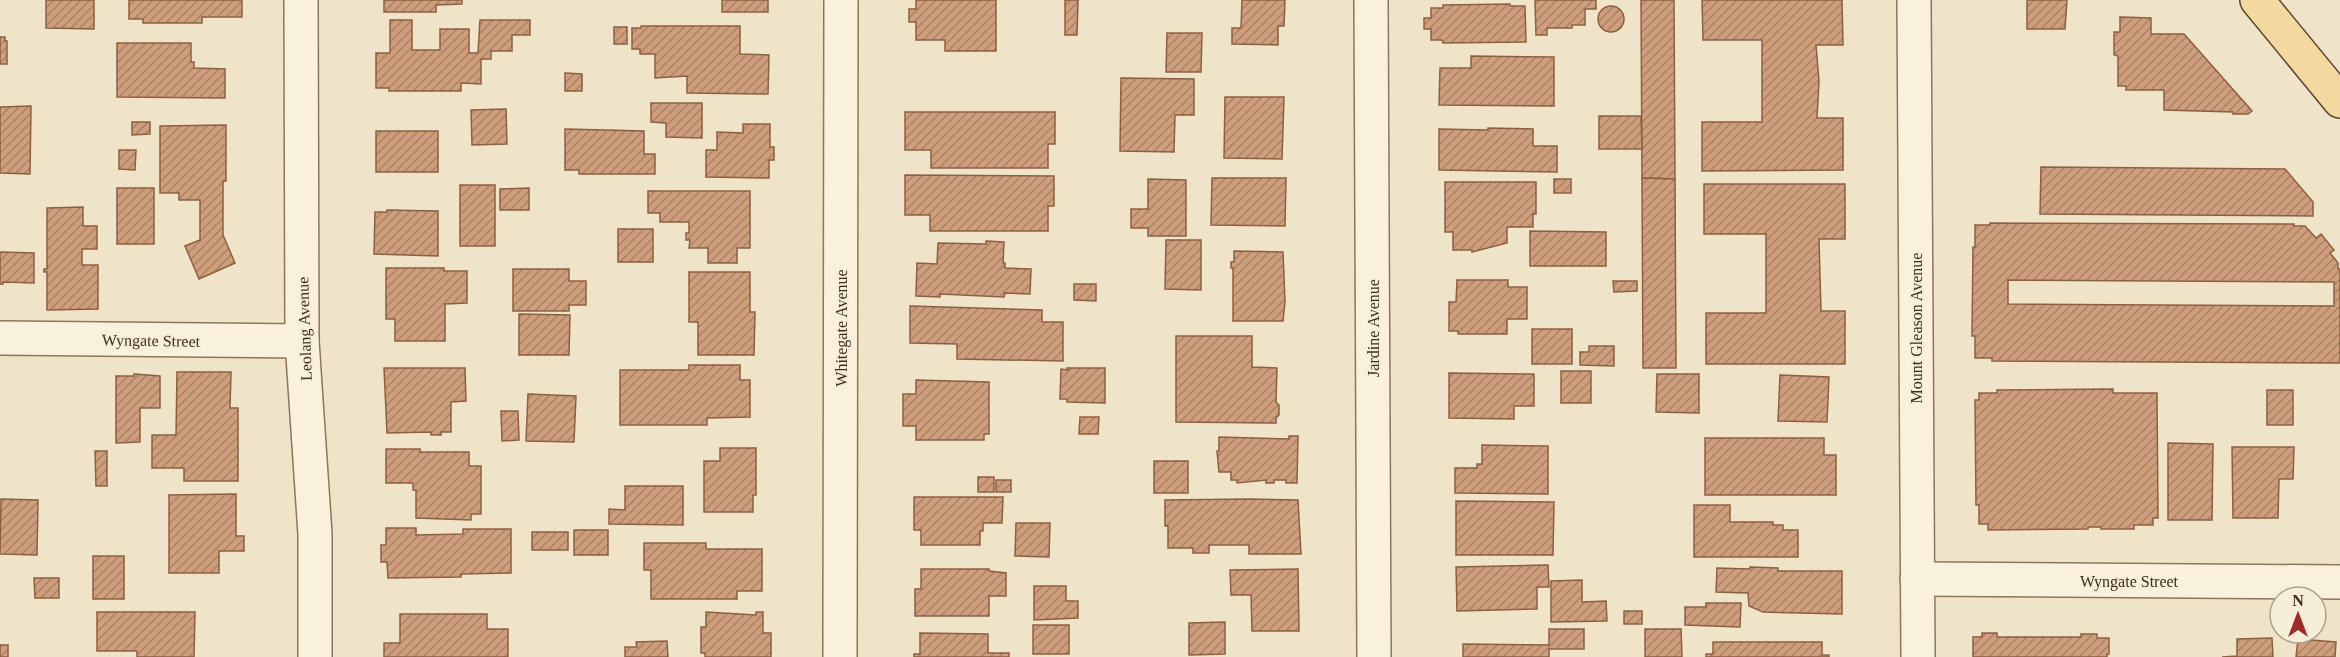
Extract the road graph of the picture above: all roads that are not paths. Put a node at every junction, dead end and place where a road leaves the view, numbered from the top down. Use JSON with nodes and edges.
{"nodes":[{"id":1,"x":301,"y":0,"type":"edge"},
{"id":2,"x":841,"y":0,"type":"edge"},
{"id":3,"x":1371,"y":0,"type":"edge"},
{"id":4,"x":1914,"y":0,"type":"edge"},
{"id":5,"x":2257,"y":0,"type":"edge"},
{"id":6,"x":2340,"y":101,"type":"edge"},
{"id":7,"x":0,"y":338,"type":"edge"},
{"id":8,"x":302,"y":341,"type":"junction"},
{"id":9,"x":1917,"y":579,"type":"junction"},
{"id":10,"x":2340,"y":582,"type":"edge"},
{"id":11,"x":315,"y":657,"type":"edge"},
{"id":12,"x":840,"y":657,"type":"edge"},
{"id":13,"x":1374,"y":657,"type":"edge"},
{"id":14,"x":1918,"y":657,"type":"edge"}],
"edges":[{"from":1,"to":8,"type":"street","name":"Leolang Avenue"},
{"from":2,"to":12,"type":"street","name":"Whitegate Avenue"},
{"from":3,"to":13,"type":"street","name":"Jardine Avenue"},
{"from":4,"to":9,"type":"street","name":"Mount Gleason Avenue"},
{"from":5,"to":6,"type":"main road"},
{"from":7,"to":8,"type":"street","name":"Wyngate Street"},
{"from":8,"to":11,"type":"street","name":"Leolang Avenue"},
{"from":9,"to":10,"type":"street","name":"Wyngate Street"},
{"from":9,"to":14,"type":"street","name":"Mount Gleason Avenue"}]}
